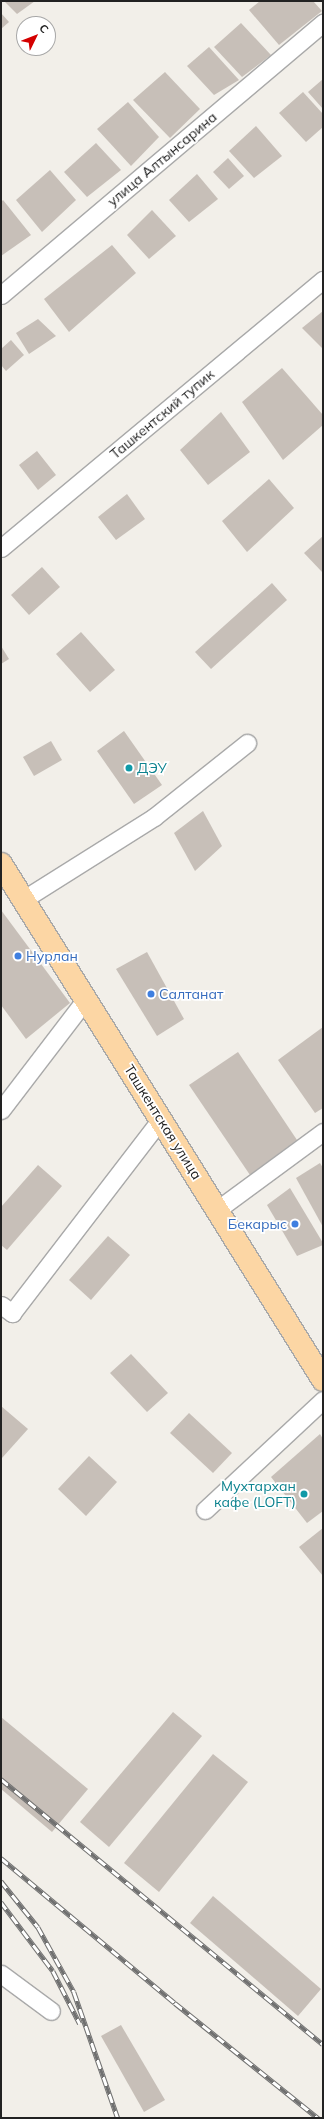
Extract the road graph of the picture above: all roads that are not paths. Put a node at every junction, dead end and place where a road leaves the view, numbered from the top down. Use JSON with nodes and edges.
{"nodes":[{"id":1,"x":323,"y":23,"type":"edge"},
{"id":2,"x":323,"y":280,"type":"edge"},
{"id":3,"x":1,"y":295,"type":"edge"},
{"id":4,"x":1,"y":548,"type":"edge"},
{"id":5,"x":247,"y":743,"type":"dead end"},
{"id":6,"x":1,"y":864,"type":"edge"},
{"id":7,"x":24,"y":899,"type":"junction"},
{"id":8,"x":86,"y":999,"type":"junction"},
{"id":9,"x":2,"y":1107,"type":"edge"},
{"id":10,"x":161,"y":1119,"type":"junction"},
{"id":11,"x":323,"y":1132,"type":"edge"},
{"id":12,"x":218,"y":1209,"type":"junction"},
{"id":13,"x":1,"y":1305,"type":"edge"},
{"id":14,"x":323,"y":1380,"type":"edge"},
{"id":15,"x":323,"y":1400,"type":"edge"},
{"id":16,"x":205,"y":1510,"type":"dead end"},
{"id":17,"x":1,"y":1974,"type":"edge"},
{"id":18,"x":51,"y":2011,"type":"dead end"}],
"edges":[{"from":1,"to":3,"type":"street","name":"улица Алтынсарина"},
{"from":2,"to":4,"type":"street","name":"Ташкентский тупик"},
{"from":5,"to":7,"type":"street"},
{"from":6,"to":7,"type":"main road","name":"Ташкентская улица"},
{"from":7,"to":8,"type":"main road","name":"Ташкентская улица"},
{"from":8,"to":9,"type":"street"},
{"from":8,"to":10,"type":"main road","name":"Ташкентская улица"},
{"from":10,"to":12,"type":"main road","name":"Ташкентская улица"},
{"from":10,"to":13,"type":"street"},
{"from":11,"to":12,"type":"street"},
{"from":12,"to":14,"type":"main road","name":"Ташкентская улица"},
{"from":15,"to":16,"type":"street"},
{"from":17,"to":18,"type":"street"}]}
